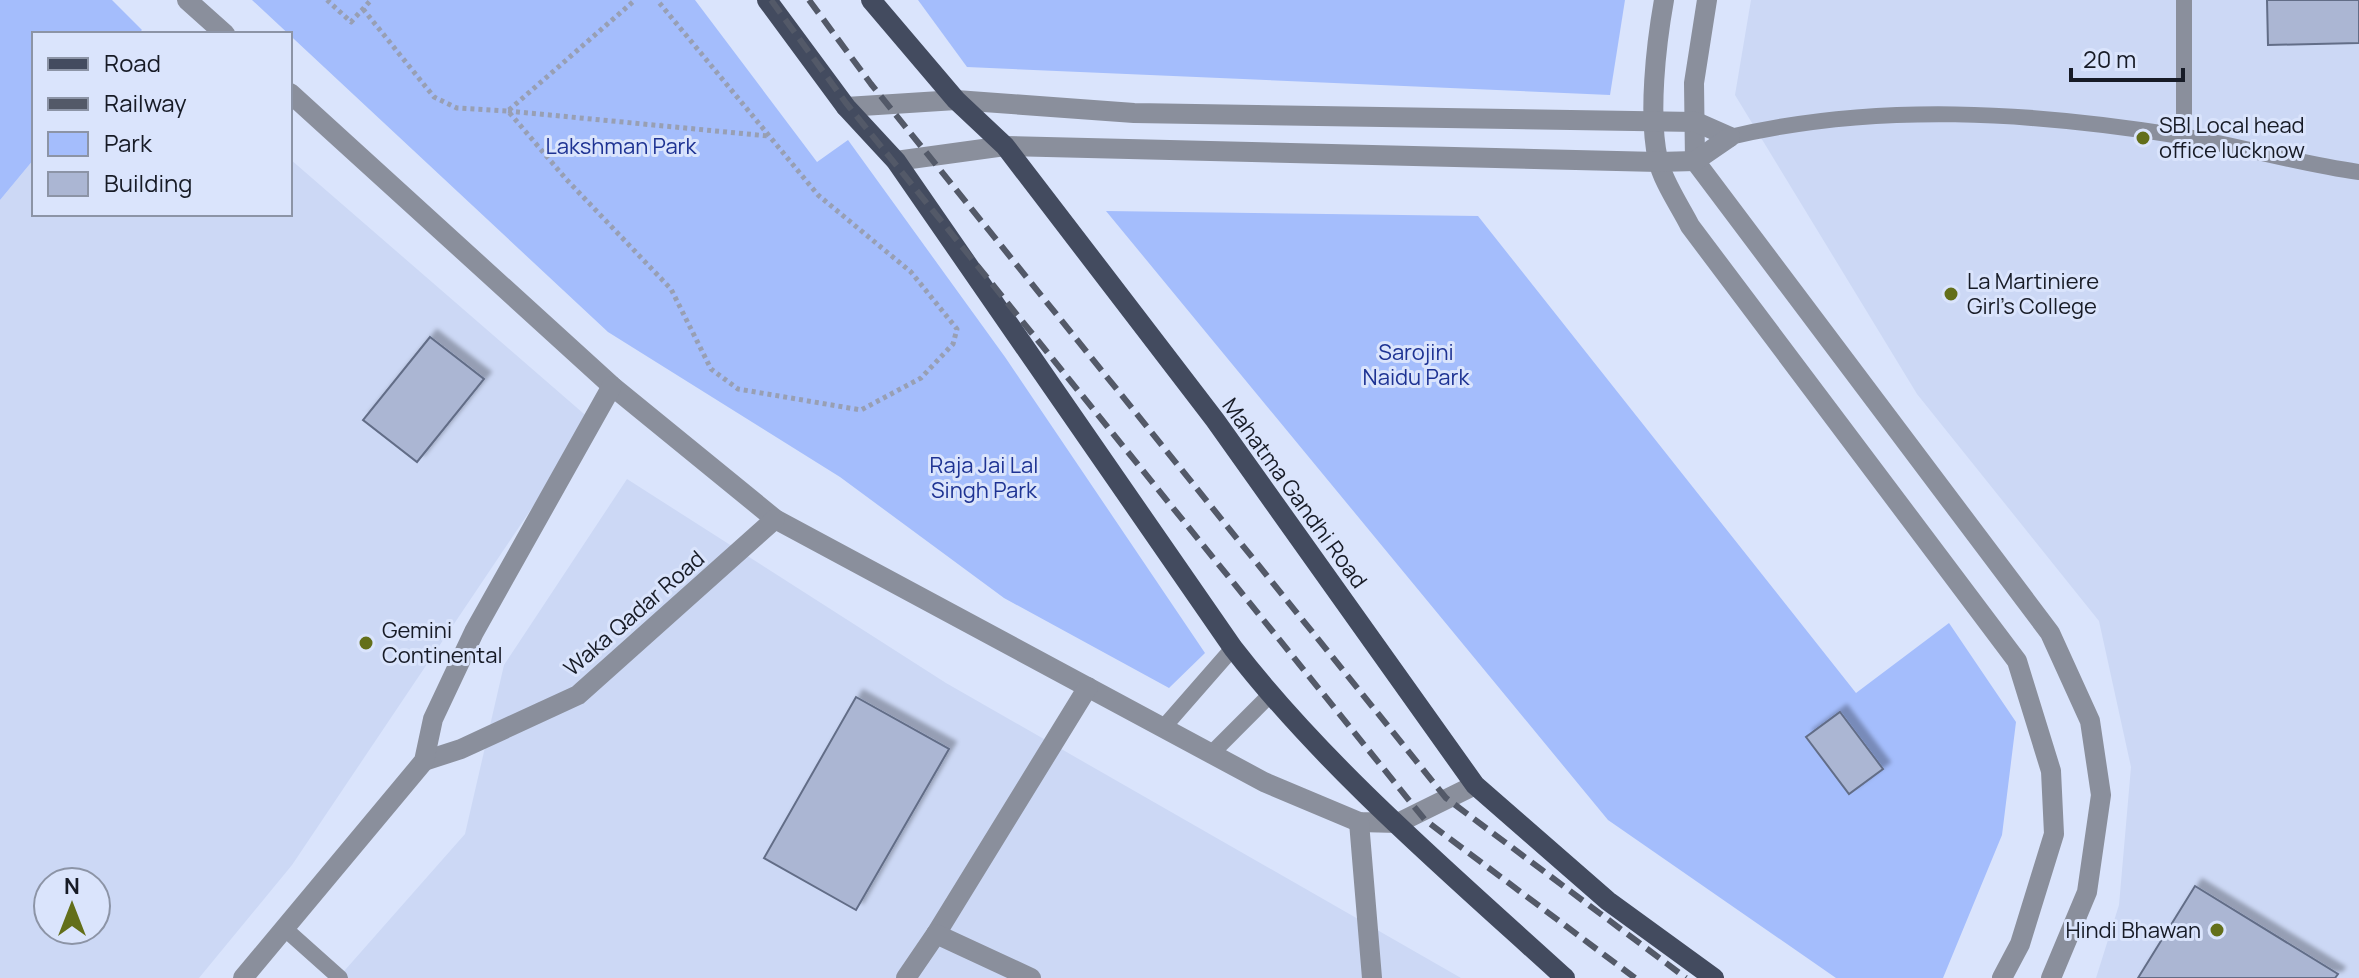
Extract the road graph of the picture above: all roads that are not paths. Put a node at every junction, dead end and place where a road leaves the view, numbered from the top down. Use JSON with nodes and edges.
{"nodes":[{"id":1,"x":187,"y":0,"type":"edge"},
{"id":2,"x":767,"y":0,"type":"edge"},
{"id":3,"x":871,"y":0,"type":"edge"},
{"id":4,"x":1664,"y":0,"type":"edge"},
{"id":5,"x":1707,"y":0,"type":"edge"},
{"id":6,"x":2184,"y":0,"type":"edge"},
{"id":7,"x":223,"y":32,"type":"edge"},
{"id":8,"x":292,"y":95,"type":"edge"},
{"id":9,"x":956,"y":100,"type":"junction"},
{"id":10,"x":846,"y":107,"type":"junction"},
{"id":11,"x":1696,"y":122,"type":"junction"},
{"id":12,"x":1655,"y":123,"type":"junction"},
{"id":13,"x":2184,"y":136,"type":"junction"},
{"id":14,"x":1730,"y":137,"type":"junction"},
{"id":15,"x":1005,"y":146,"type":"junction"},
{"id":16,"x":896,"y":161,"type":"junction"},
{"id":17,"x":1695,"y":161,"type":"junction"},
{"id":18,"x":1658,"y":162,"type":"junction"},
{"id":19,"x":2359,"y":172,"type":"edge"},
{"id":20,"x":612,"y":386,"type":"junction"},
{"id":21,"x":775,"y":519,"type":"junction"},
{"id":22,"x":1233,"y":648,"type":"junction"},
{"id":23,"x":1088,"y":687,"type":"junction"},
{"id":24,"x":1270,"y":695,"type":"junction"},
{"id":25,"x":1163,"y":728,"type":"junction"},
{"id":26,"x":1211,"y":754,"type":"junction"},
{"id":27,"x":424,"y":761,"type":"junction"},
{"id":28,"x":1475,"y":785,"type":"junction"},
{"id":29,"x":1359,"y":822,"type":"junction"},
{"id":30,"x":1398,"y":823,"type":"junction"},
{"id":31,"x":284,"y":928,"type":"junction"},
{"id":32,"x":936,"y":934,"type":"junction"},
{"id":33,"x":243,"y":978,"type":"edge"},
{"id":34,"x":340,"y":978,"type":"edge"},
{"id":35,"x":906,"y":978,"type":"edge"},
{"id":36,"x":1031,"y":978,"type":"edge"},
{"id":37,"x":1372,"y":978,"type":"edge"},
{"id":38,"x":1565,"y":978,"type":"edge"},
{"id":39,"x":1714,"y":978,"type":"edge"},
{"id":40,"x":2002,"y":978,"type":"edge"},
{"id":41,"x":2051,"y":978,"type":"edge"}],
"edges":[{"from":1,"to":7,"type":"street"},
{"from":2,"to":10,"type":"main road"},
{"from":3,"to":9,"type":"main road","name":"Mahatma Gandhi Road"},
{"from":4,"to":12,"type":"street"},
{"from":5,"to":11,"type":"street"},
{"from":6,"to":13,"type":"lane"},
{"from":8,"to":20,"type":"street"},
{"from":9,"to":10,"type":"street"},
{"from":9,"to":12,"type":"street"},
{"from":9,"to":15,"type":"main road","name":"Mahatma Gandhi Road"},
{"from":10,"to":16,"type":"main road"},
{"from":11,"to":12,"type":"street"},
{"from":11,"to":14,"type":"street"},
{"from":11,"to":17,"type":"street"},
{"from":12,"to":18,"type":"street"},
{"from":13,"to":14,"type":"lane"},
{"from":13,"to":19,"type":"lane"},
{"from":14,"to":17,"type":"street"},
{"from":15,"to":16,"type":"street"},
{"from":15,"to":18,"type":"street"},
{"from":15,"to":28,"type":"main road","name":"Mahatma Gandhi Road"},
{"from":16,"to":22,"type":"main road"},
{"from":17,"to":18,"type":"street"},
{"from":17,"to":41,"type":"street"},
{"from":18,"to":40,"type":"street"},
{"from":20,"to":21,"type":"street"},
{"from":20,"to":27,"type":"street"},
{"from":21,"to":23,"type":"street"},
{"from":21,"to":27,"type":"street","name":"Waka Qadar Road"},
{"from":22,"to":24,"type":"main road"},
{"from":22,"to":25,"type":"lane"},
{"from":23,"to":25,"type":"street"},
{"from":23,"to":32,"type":"street"},
{"from":24,"to":26,"type":"lane"},
{"from":24,"to":30,"type":"main road"},
{"from":25,"to":26,"type":"street"},
{"from":26,"to":29,"type":"street"},
{"from":27,"to":31,"type":"street"},
{"from":28,"to":30,"type":"street"},
{"from":28,"to":39,"type":"main road","name":"Mahatma Gandhi Road"},
{"from":29,"to":30,"type":"street"},
{"from":29,"to":37,"type":"street"},
{"from":30,"to":38,"type":"main road"},
{"from":31,"to":33,"type":"street"},
{"from":31,"to":34,"type":"lane"},
{"from":32,"to":35,"type":"street"},
{"from":32,"to":36,"type":"street"}]}
